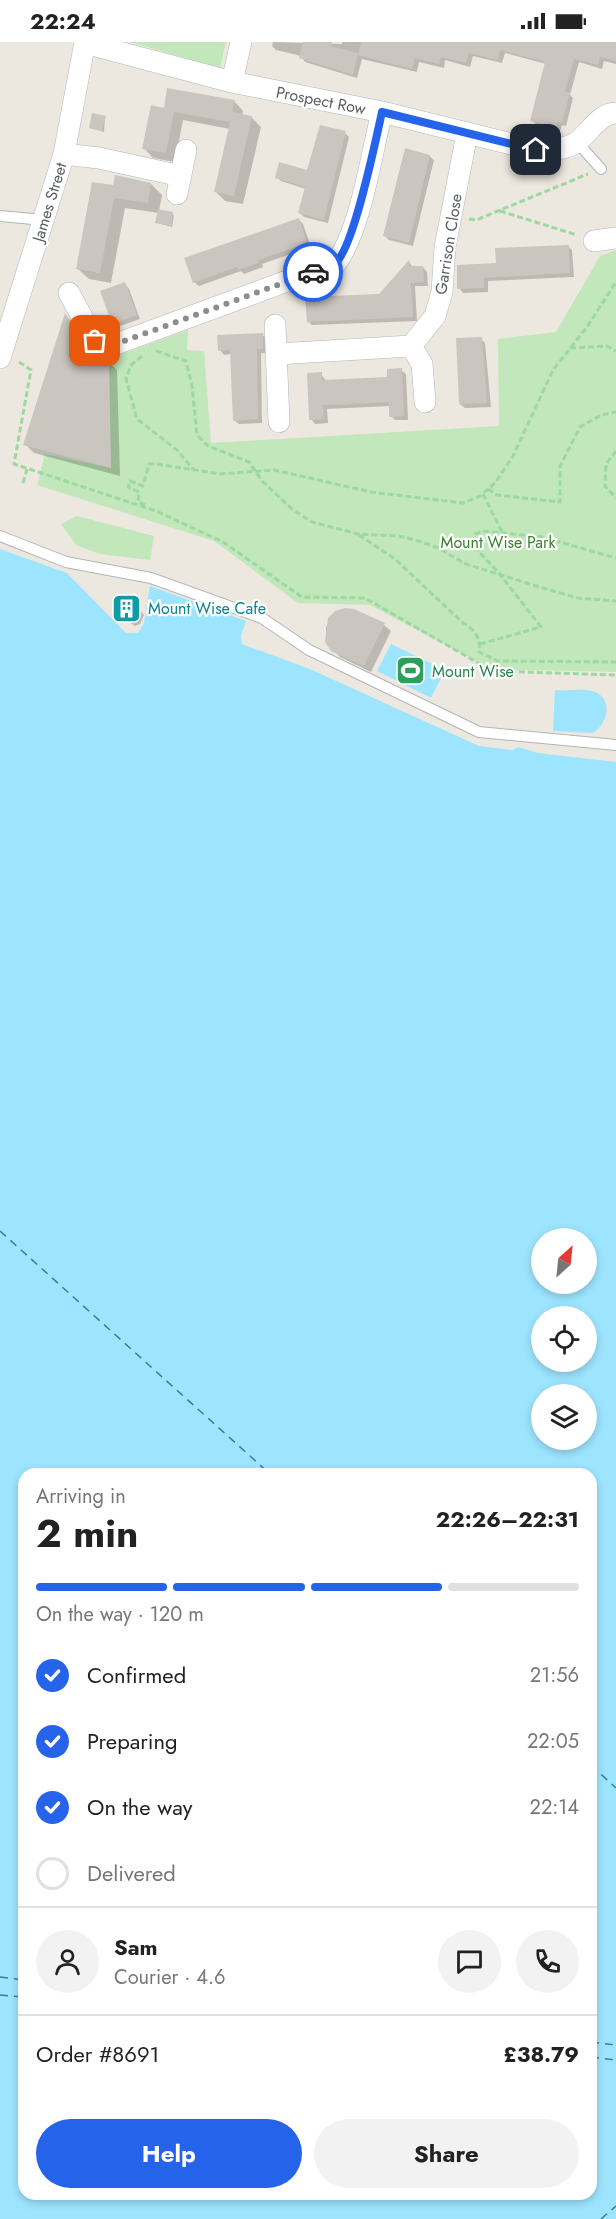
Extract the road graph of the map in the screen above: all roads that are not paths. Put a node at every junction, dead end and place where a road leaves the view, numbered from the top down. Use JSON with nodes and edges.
{"nodes":[{"id":1,"x":85,"y":42,"type":"edge"},
{"id":2,"x":241,"y":42,"type":"edge"},
{"id":3,"x":232,"y":82,"type":"junction"},
{"id":4,"x":382,"y":112,"type":"junction"},
{"id":5,"x":616,"y":113,"type":"edge"},
{"id":6,"x":467,"y":134,"type":"junction"},
{"id":7,"x":568,"y":145,"type":"junction"},
{"id":8,"x":186,"y":150,"type":"dead end"},
{"id":9,"x":64,"y":154,"type":"junction"},
{"id":10,"x":601,"y":169,"type":"road end"},
{"id":11,"x":0,"y":216,"type":"edge"},
{"id":12,"x":45,"y":220,"type":"junction"},
{"id":13,"x":616,"y":238,"type":"edge"},
{"id":14,"x":594,"y":241,"type":"road end"},
{"id":15,"x":69,"y":293,"type":"dead end"},
{"id":16,"x":275,"y":325,"type":"dead end"},
{"id":17,"x":411,"y":346,"type":"junction"},
{"id":18,"x":2,"y":354,"type":"edge"},
{"id":19,"x":278,"y":354,"type":"junction"},
{"id":20,"x":424,"y":402,"type":"dead end"},
{"id":21,"x":279,"y":422,"type":"dead end"},
{"id":22,"x":0,"y":536,"type":"edge"},
{"id":23,"x":616,"y":746,"type":"edge"}],
"edges":[{"from":1,"to":3,"type":"street","name":"Prospect Row"},
{"from":1,"to":9,"type":"street","name":"James Street"},
{"from":2,"to":3,"type":"street"},
{"from":3,"to":4,"type":"street","name":"Prospect Row"},
{"from":4,"to":6,"type":"street","name":"Prospect Row"},
{"from":4,"to":15,"type":"street"},
{"from":5,"to":7,"type":"street"},
{"from":6,"to":7,"type":"street","name":"Prospect Row"},
{"from":6,"to":17,"type":"street","name":"Garrison Close"},
{"from":7,"to":10,"type":"lane"},
{"from":8,"to":9,"type":"street"},
{"from":9,"to":12,"type":"street","name":"James Street"},
{"from":11,"to":12,"type":"lane"},
{"from":12,"to":18,"type":"street","name":"James Street"},
{"from":13,"to":14,"type":"street"},
{"from":16,"to":19,"type":"street"},
{"from":17,"to":19,"type":"street"},
{"from":17,"to":20,"type":"street"},
{"from":19,"to":21,"type":"street"},
{"from":22,"to":23,"type":"lane"}]}
